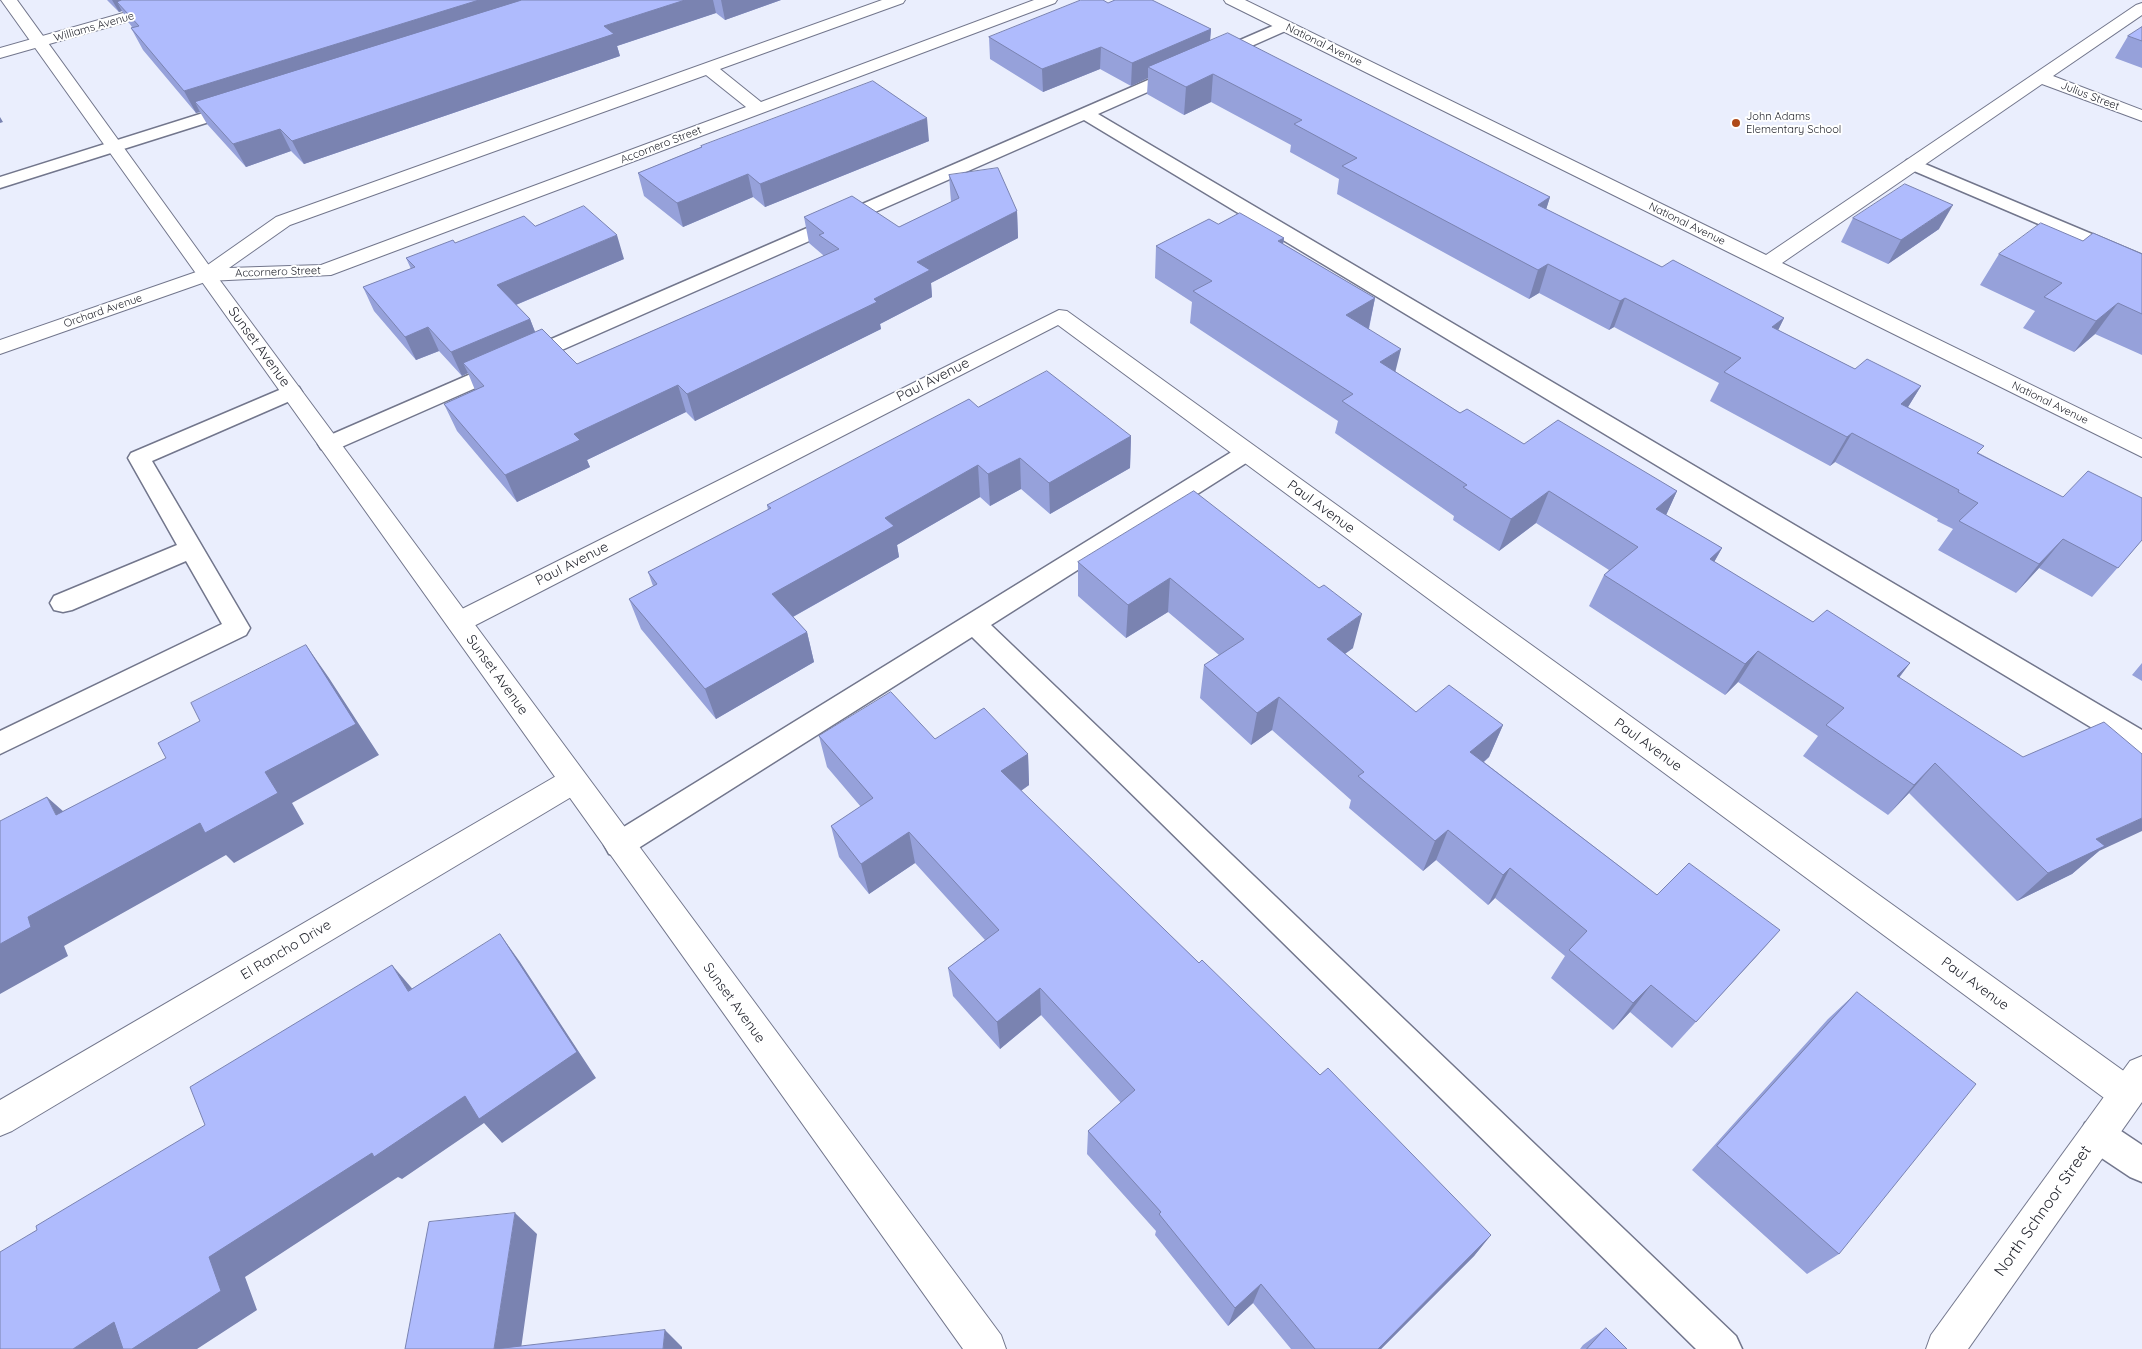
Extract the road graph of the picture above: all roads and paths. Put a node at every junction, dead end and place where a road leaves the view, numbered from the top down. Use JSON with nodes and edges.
{"nodes":[{"id":1,"x":9,"y":0,"type":"edge"},
{"id":2,"x":187,"y":0,"type":"edge"},
{"id":3,"x":898,"y":0,"type":"edge"},
{"id":4,"x":1049,"y":0,"type":"edge"},
{"id":5,"x":1232,"y":0,"type":"edge"},
{"id":6,"x":2142,"y":8,"type":"edge"},
{"id":7,"x":1284,"y":26,"type":"junction"},
{"id":8,"x":39,"y":42,"type":"junction"},
{"id":9,"x":0,"y":53,"type":"edge"},
{"id":10,"x":708,"y":68,"type":"junction"},
{"id":11,"x":2039,"y":77,"type":"junction"},
{"id":12,"x":253,"y":102,"type":"edge"},
{"id":13,"x":759,"y":109,"type":"junction"},
{"id":14,"x":1085,"y":113,"type":"junction"},
{"id":15,"x":2142,"y":116,"type":"edge"},
{"id":16,"x":114,"y":146,"type":"junction"},
{"id":17,"x":1913,"y":164,"type":"junction"},
{"id":18,"x":0,"y":183,"type":"edge"},
{"id":19,"x":2142,"y":262,"type":"edge"},
{"id":20,"x":1767,"y":264,"type":"junction"},
{"id":21,"x":206,"y":275,"type":"junction"},
{"id":22,"x":0,"y":347,"type":"edge"},
{"id":23,"x":292,"y":392,"type":"junction"},
{"id":24,"x":329,"y":444,"type":"junction"},
{"id":25,"x":2142,"y":449,"type":"edge"},
{"id":26,"x":1246,"y":453,"type":"junction"},
{"id":27,"x":191,"y":549,"type":"junction"},
{"id":28,"x":63,"y":603,"type":"dead end"},
{"id":29,"x":459,"y":622,"type":"junction"},
{"id":30,"x":973,"y":624,"type":"junction"},
{"id":31,"x":0,"y":743,"type":"edge"},
{"id":32,"x":2142,"y":744,"type":"edge"},
{"id":33,"x":573,"y":781,"type":"junction"},
{"id":34,"x":619,"y":845,"type":"junction"},
{"id":35,"x":2134,"y":1083,"type":"edge"},
{"id":36,"x":0,"y":1119,"type":"edge"},
{"id":37,"x":2097,"y":1135,"type":"junction"},
{"id":38,"x":2142,"y":1164,"type":"edge"},
{"id":39,"x":987,"y":1349,"type":"edge"},
{"id":40,"x":1723,"y":1349,"type":"edge"},
{"id":41,"x":1945,"y":1349,"type":"edge"}],
"edges":[{"from":1,"to":8,"type":"street","name":"Sunset Avenue"},
{"from":2,"to":8,"type":"street","name":"Williams Avenue"},
{"from":3,"to":10,"type":"street","name":"Accornero Street"},
{"from":4,"to":13,"type":"street","name":"Accornero Street"},
{"from":5,"to":7,"type":"street","name":"National Avenue"},
{"from":6,"to":11,"type":"street"},
{"from":7,"to":14,"type":"lane"},
{"from":7,"to":20,"type":"street","name":"National Avenue"},
{"from":8,"to":9,"type":"street","name":"Williams Avenue"},
{"from":8,"to":16,"type":"street","name":"Sunset Avenue"},
{"from":10,"to":13,"type":"street"},
{"from":10,"to":21,"type":"street","name":"Accornero Street"},
{"from":11,"to":15,"type":"street","name":"Julius Street"},
{"from":11,"to":17,"type":"street"},
{"from":12,"to":16,"type":"lane"},
{"from":13,"to":21,"type":"street","name":"Accornero Street"},
{"from":14,"to":24,"type":"lane"},
{"from":14,"to":32,"type":"lane"},
{"from":16,"to":18,"type":"lane"},
{"from":16,"to":21,"type":"street","name":"Sunset Avenue"},
{"from":17,"to":19,"type":"lane"},
{"from":17,"to":20,"type":"street"},
{"from":20,"to":25,"type":"street","name":"National Avenue"},
{"from":21,"to":22,"type":"street","name":"Orchard Avenue"},
{"from":21,"to":23,"type":"street","name":"Sunset Avenue"},
{"from":23,"to":24,"type":"street","name":"Sunset Avenue"},
{"from":23,"to":27,"type":"lane"},
{"from":24,"to":29,"type":"street","name":"Sunset Avenue"},
{"from":26,"to":29,"type":"street","name":"Paul Avenue"},
{"from":26,"to":30,"type":"lane"},
{"from":26,"to":35,"type":"street","name":"Paul Avenue"},
{"from":27,"to":28,"type":"lane"},
{"from":27,"to":31,"type":"lane"},
{"from":29,"to":33,"type":"street","name":"Sunset Avenue"},
{"from":30,"to":34,"type":"lane"},
{"from":30,"to":40,"type":"lane"},
{"from":33,"to":34,"type":"street","name":"Sunset Avenue"},
{"from":33,"to":36,"type":"street","name":"El Rancho Drive"},
{"from":34,"to":39,"type":"street","name":"Sunset Avenue"},
{"from":35,"to":37,"type":"street","name":"North Schnoor Street"},
{"from":37,"to":38,"type":"lane"},
{"from":37,"to":41,"type":"street","name":"North Schnoor Street"}]}
